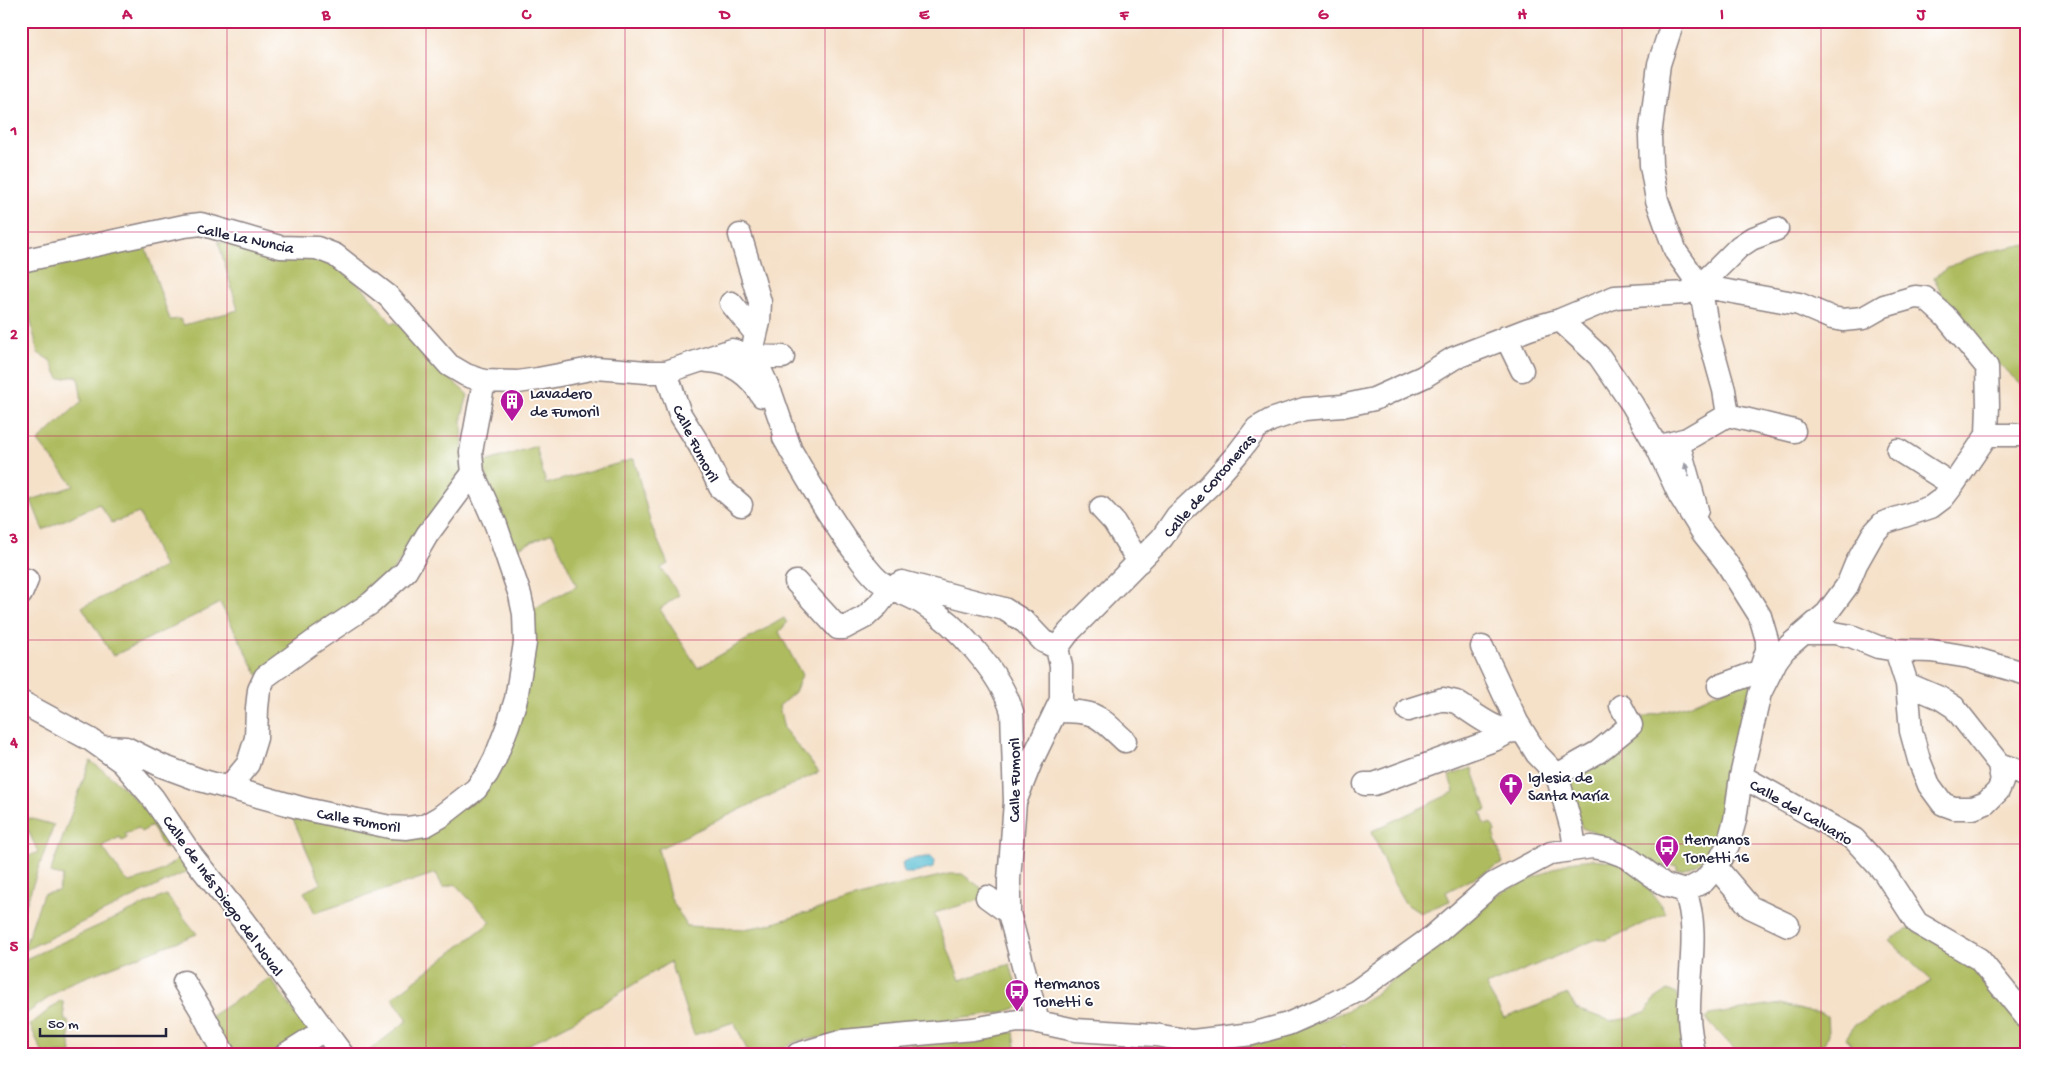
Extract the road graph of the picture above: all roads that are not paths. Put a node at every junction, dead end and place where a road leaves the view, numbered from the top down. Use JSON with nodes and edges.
{"nodes":[{"id":1,"x":1673,"y":21,"type":"edge"},
{"id":2,"x":1777,"y":229,"type":"dead end"},
{"id":3,"x":740,"y":235,"type":"dead end"},
{"id":4,"x":21,"y":262,"type":"edge"},
{"id":5,"x":1700,"y":286,"type":"junction"},
{"id":6,"x":731,"y":303,"type":"dead end"},
{"id":7,"x":1560,"y":320,"type":"junction"},
{"id":8,"x":756,"y":334,"type":"junction"},
{"id":9,"x":1506,"y":337,"type":"junction"},
{"id":10,"x":751,"y":356,"type":"junction"},
{"id":11,"x":783,"y":357,"type":"dead end"},
{"id":12,"x":702,"y":360,"type":"junction"},
{"id":13,"x":1522,"y":370,"type":"dead end"},
{"id":14,"x":666,"y":372,"type":"junction"},
{"id":15,"x":484,"y":381,"type":"junction"},
{"id":16,"x":1728,"y":416,"type":"junction"},
{"id":17,"x":1794,"y":431,"type":"dead end"},
{"id":18,"x":1987,"y":435,"type":"junction"},
{"id":19,"x":2027,"y":435,"type":"edge"},
{"id":20,"x":1668,"y":445,"type":"junction"},
{"id":21,"x":1898,"y":450,"type":"dead end"},
{"id":22,"x":791,"y":451,"type":"junction"},
{"id":23,"x":473,"y":473,"type":"junction"},
{"id":24,"x":1953,"y":485,"type":"junction"},
{"id":25,"x":741,"y":505,"type":"dead end"},
{"id":26,"x":1102,"y":508,"type":"dead end"},
{"id":27,"x":1139,"y":562,"type":"junction"},
{"id":28,"x":796,"y":582,"type":"dead end"},
{"id":29,"x":891,"y":588,"type":"junction"},
{"id":30,"x":1804,"y":633,"type":"junction"},
{"id":31,"x":1482,"y":647,"type":"dead end"},
{"id":32,"x":1057,"y":648,"type":"junction"},
{"id":33,"x":1896,"y":650,"type":"junction"},
{"id":34,"x":2027,"y":674,"type":"edge"},
{"id":35,"x":1760,"y":681,"type":"junction"},
{"id":36,"x":1907,"y":684,"type":"junction"},
{"id":37,"x":1719,"y":686,"type":"dead end"},
{"id":38,"x":21,"y":702,"type":"edge"},
{"id":39,"x":1621,"y":706,"type":"dead end"},
{"id":40,"x":1408,"y":710,"type":"dead end"},
{"id":41,"x":1057,"y":711,"type":"junction"},
{"id":42,"x":1516,"y":731,"type":"junction"},
{"id":43,"x":1125,"y":741,"type":"dead end"},
{"id":44,"x":103,"y":748,"type":"junction"},
{"id":45,"x":1999,"y":764,"type":"junction"},
{"id":46,"x":1557,"y":775,"type":"junction"},
{"id":47,"x":1741,"y":776,"type":"junction"},
{"id":48,"x":2027,"y":777,"type":"edge"},
{"id":49,"x":1365,"y":784,"type":"dead end"},
{"id":50,"x":229,"y":787,"type":"junction"},
{"id":51,"x":1015,"y":802,"type":"junction"},
{"id":52,"x":1575,"y":848,"type":"junction"},
{"id":53,"x":1716,"y":867,"type":"junction"},
{"id":54,"x":1685,"y":891,"type":"junction"},
{"id":55,"x":987,"y":896,"type":"dead end"},
{"id":56,"x":1009,"y":913,"type":"junction"},
{"id":57,"x":1788,"y":925,"type":"dead end"},
{"id":58,"x":184,"y":982,"type":"dead end"},
{"id":59,"x":2027,"y":1018,"type":"edge"},
{"id":60,"x":1038,"y":1022,"type":"junction"},
{"id":61,"x":324,"y":1030,"type":"junction"},
{"id":62,"x":1193,"y":1047,"type":"edge"},
{"id":63,"x":224,"y":1054,"type":"edge"},
{"id":64,"x":286,"y":1054,"type":"edge"},
{"id":65,"x":342,"y":1054,"type":"edge"},
{"id":66,"x":798,"y":1054,"type":"edge"},
{"id":67,"x":1694,"y":1054,"type":"edge"}],
"edges":[{"from":1,"to":5,"type":"street"},
{"from":2,"to":5,"type":"street"},
{"from":3,"to":8,"type":"street"},
{"from":4,"to":15,"type":"street","name":"Calle La Nuncia"},
{"from":5,"to":7,"type":"street","name":"Calle de Corconeras"},
{"from":5,"to":16,"type":"street"},
{"from":5,"to":18,"type":"street","name":"Calle de Corconeras"},
{"from":6,"to":8,"type":"street"},
{"from":7,"to":9,"type":"street","name":"Calle de Corconeras"},
{"from":7,"to":20,"type":"street"},
{"from":8,"to":10,"type":"street"},
{"from":9,"to":13,"type":"street"},
{"from":9,"to":27,"type":"street","name":"Calle de Corconeras"},
{"from":10,"to":11,"type":"street","name":"Calle Fumoril"},
{"from":10,"to":12,"type":"street","name":"Calle Fumoril"},
{"from":10,"to":22,"type":"street","name":"Calle Fumoril"},
{"from":12,"to":14,"type":"street","name":"Calle Fumoril"},
{"from":12,"to":22,"type":"street","name":"Calle Fumoril"},
{"from":14,"to":15,"type":"street","name":"Calle Fumoril"},
{"from":14,"to":25,"type":"street","name":"Calle Fumoril"},
{"from":15,"to":23,"type":"street","name":"Calle Fumoril"},
{"from":16,"to":17,"type":"street"},
{"from":16,"to":20,"type":"street"},
{"from":18,"to":19,"type":"street"},
{"from":18,"to":24,"type":"street"},
{"from":20,"to":35,"type":"street"},
{"from":21,"to":24,"type":"street"},
{"from":22,"to":29,"type":"street","name":"Calle Fumoril"},
{"from":23,"to":50,"type":"street"},
{"from":23,"to":50,"type":"street","name":"Calle Fumoril"},
{"from":24,"to":30,"type":"street"},
{"from":26,"to":27,"type":"street"},
{"from":27,"to":32,"type":"street","name":"Calle de Corconeras"},
{"from":28,"to":29,"type":"street"},
{"from":29,"to":32,"type":"street"},
{"from":29,"to":51,"type":"street","name":"Calle Fumoril"},
{"from":30,"to":33,"type":"street"},
{"from":30,"to":35,"type":"street"},
{"from":31,"to":42,"type":"street"},
{"from":32,"to":41,"type":"street"},
{"from":33,"to":34,"type":"street"},
{"from":33,"to":36,"type":"street"},
{"from":35,"to":37,"type":"street"},
{"from":35,"to":47,"type":"street"},
{"from":36,"to":45,"type":"street"},
{"from":36,"to":45,"type":"street"},
{"from":38,"to":44,"type":"street","name":"Calle de Inés Diego del Noval"},
{"from":39,"to":46,"type":"street"},
{"from":40,"to":42,"type":"street"},
{"from":41,"to":43,"type":"street"},
{"from":41,"to":51,"type":"street"},
{"from":42,"to":46,"type":"street"},
{"from":42,"to":49,"type":"street"},
{"from":44,"to":50,"type":"street","name":"Calle Fumoril"},
{"from":44,"to":61,"type":"street","name":"Calle de Inés Diego del Noval"},
{"from":45,"to":48,"type":"street"},
{"from":46,"to":52,"type":"street"},
{"from":47,"to":53,"type":"street"},
{"from":47,"to":59,"type":"street","name":"Calle del Calvario"},
{"from":51,"to":56,"type":"street","name":"Calle Fumoril"},
{"from":52,"to":54,"type":"street"},
{"from":52,"to":62,"type":"street"},
{"from":53,"to":54,"type":"street"},
{"from":53,"to":57,"type":"street"},
{"from":54,"to":67,"type":"street"},
{"from":55,"to":56,"type":"street"},
{"from":56,"to":60,"type":"street","name":"Calle Fumoril"},
{"from":58,"to":63,"type":"street"},
{"from":60,"to":62,"type":"street"},
{"from":60,"to":66,"type":"street"},
{"from":61,"to":64,"type":"street"},
{"from":61,"to":65,"type":"street","name":"Calle de Inés Diego del Noval"}]}
